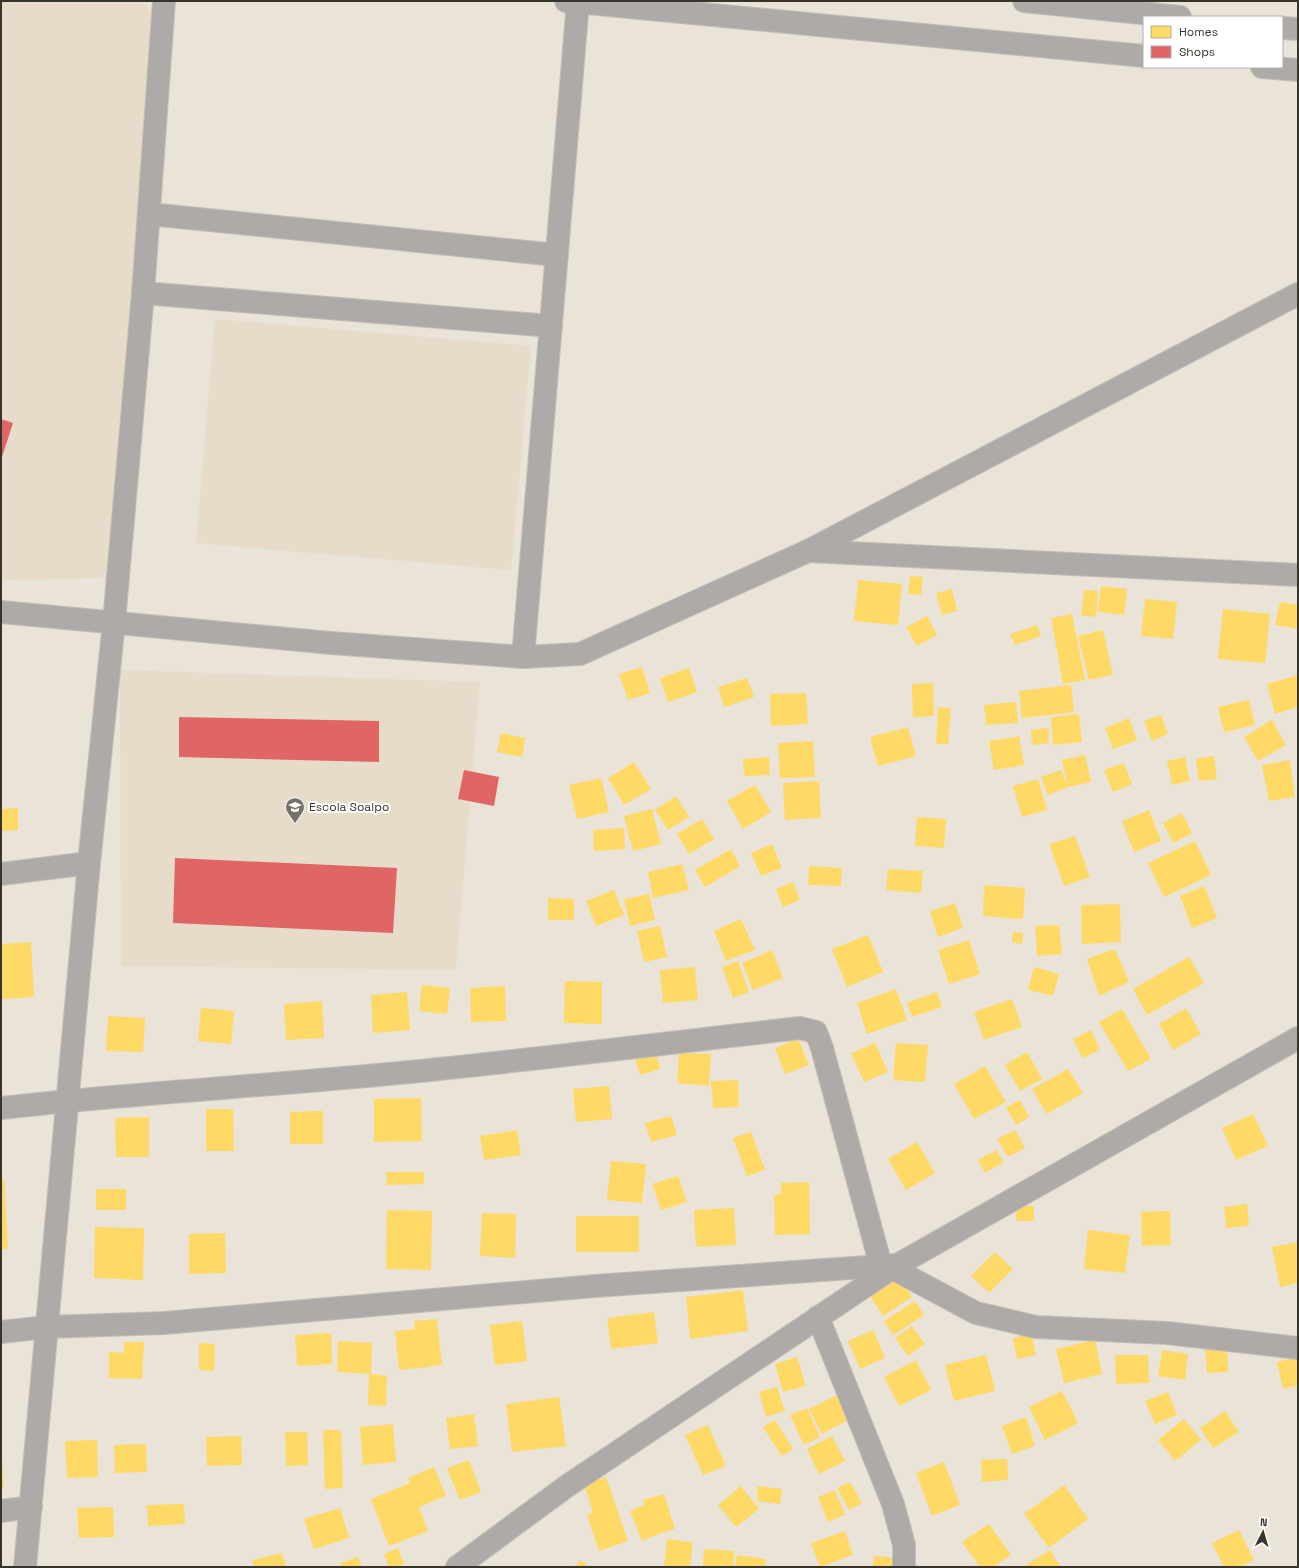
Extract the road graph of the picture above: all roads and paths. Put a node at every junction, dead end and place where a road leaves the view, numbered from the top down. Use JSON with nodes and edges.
{"nodes":[{"id":1,"x":164,"y":1,"type":"edge"},
{"id":2,"x":1024,"y":1,"type":"edge"},
{"id":3,"x":572,"y":2,"type":"edge"},
{"id":4,"x":1170,"y":16,"type":"edge"},
{"id":5,"x":1283,"y":28,"type":"edge"},
{"id":6,"x":1298,"y":29,"type":"edge"},
{"id":7,"x":1143,"y":56,"type":"edge"},
{"id":8,"x":1274,"y":68,"type":"edge"},
{"id":9,"x":1298,"y":70,"type":"edge"},
{"id":10,"x":149,"y":214,"type":"junction"},
{"id":11,"x":557,"y":255,"type":"junction"},
{"id":12,"x":143,"y":292,"type":"junction"},
{"id":13,"x":1298,"y":294,"type":"edge"},
{"id":14,"x":551,"y":326,"type":"junction"},
{"id":15,"x":808,"y":551,"type":"junction"},
{"id":16,"x":1298,"y":575,"type":"edge"},
{"id":17,"x":1,"y":612,"type":"edge"},
{"id":18,"x":114,"y":622,"type":"junction"},
{"id":19,"x":523,"y":657,"type":"junction"},
{"id":20,"x":89,"y":864,"type":"junction"},
{"id":21,"x":1,"y":874,"type":"edge"},
{"id":22,"x":1298,"y":1038,"type":"edge"},
{"id":23,"x":68,"y":1100,"type":"junction"},
{"id":24,"x":1,"y":1108,"type":"edge"},
{"id":25,"x":890,"y":1266,"type":"junction"},
{"id":26,"x":818,"y":1317,"type":"junction"},
{"id":27,"x":46,"y":1327,"type":"junction"},
{"id":28,"x":1,"y":1332,"type":"edge"},
{"id":29,"x":1298,"y":1348,"type":"edge"},
{"id":30,"x":31,"y":1507,"type":"junction"},
{"id":31,"x":1,"y":1511,"type":"edge"},
{"id":32,"x":25,"y":1567,"type":"edge"},
{"id":33,"x":457,"y":1567,"type":"edge"},
{"id":34,"x":904,"y":1567,"type":"edge"}],
"edges":[{"from":1,"to":10,"type":"street"},
{"from":2,"to":4,"type":"street"},
{"from":3,"to":7,"type":"street"},
{"from":3,"to":11,"type":"street"},
{"from":5,"to":6,"type":"street"},
{"from":8,"to":9,"type":"street"},
{"from":10,"to":11,"type":"street"},
{"from":10,"to":12,"type":"street"},
{"from":11,"to":14,"type":"street"},
{"from":12,"to":14,"type":"street"},
{"from":12,"to":18,"type":"street"},
{"from":13,"to":15,"type":"street"},
{"from":14,"to":19,"type":"street"},
{"from":15,"to":16,"type":"street"},
{"from":15,"to":19,"type":"street"},
{"from":17,"to":18,"type":"street"},
{"from":18,"to":19,"type":"street"},
{"from":18,"to":20,"type":"street"},
{"from":20,"to":21,"type":"street"},
{"from":20,"to":23,"type":"street"},
{"from":22,"to":25,"type":"street"},
{"from":23,"to":24,"type":"street"},
{"from":23,"to":25,"type":"street"},
{"from":23,"to":27,"type":"street"},
{"from":25,"to":26,"type":"street"},
{"from":25,"to":27,"type":"street"},
{"from":25,"to":29,"type":"street"},
{"from":26,"to":33,"type":"street"},
{"from":26,"to":34,"type":"street"},
{"from":27,"to":28,"type":"street"},
{"from":27,"to":30,"type":"street"},
{"from":30,"to":31,"type":"street"},
{"from":30,"to":32,"type":"street"}]}
